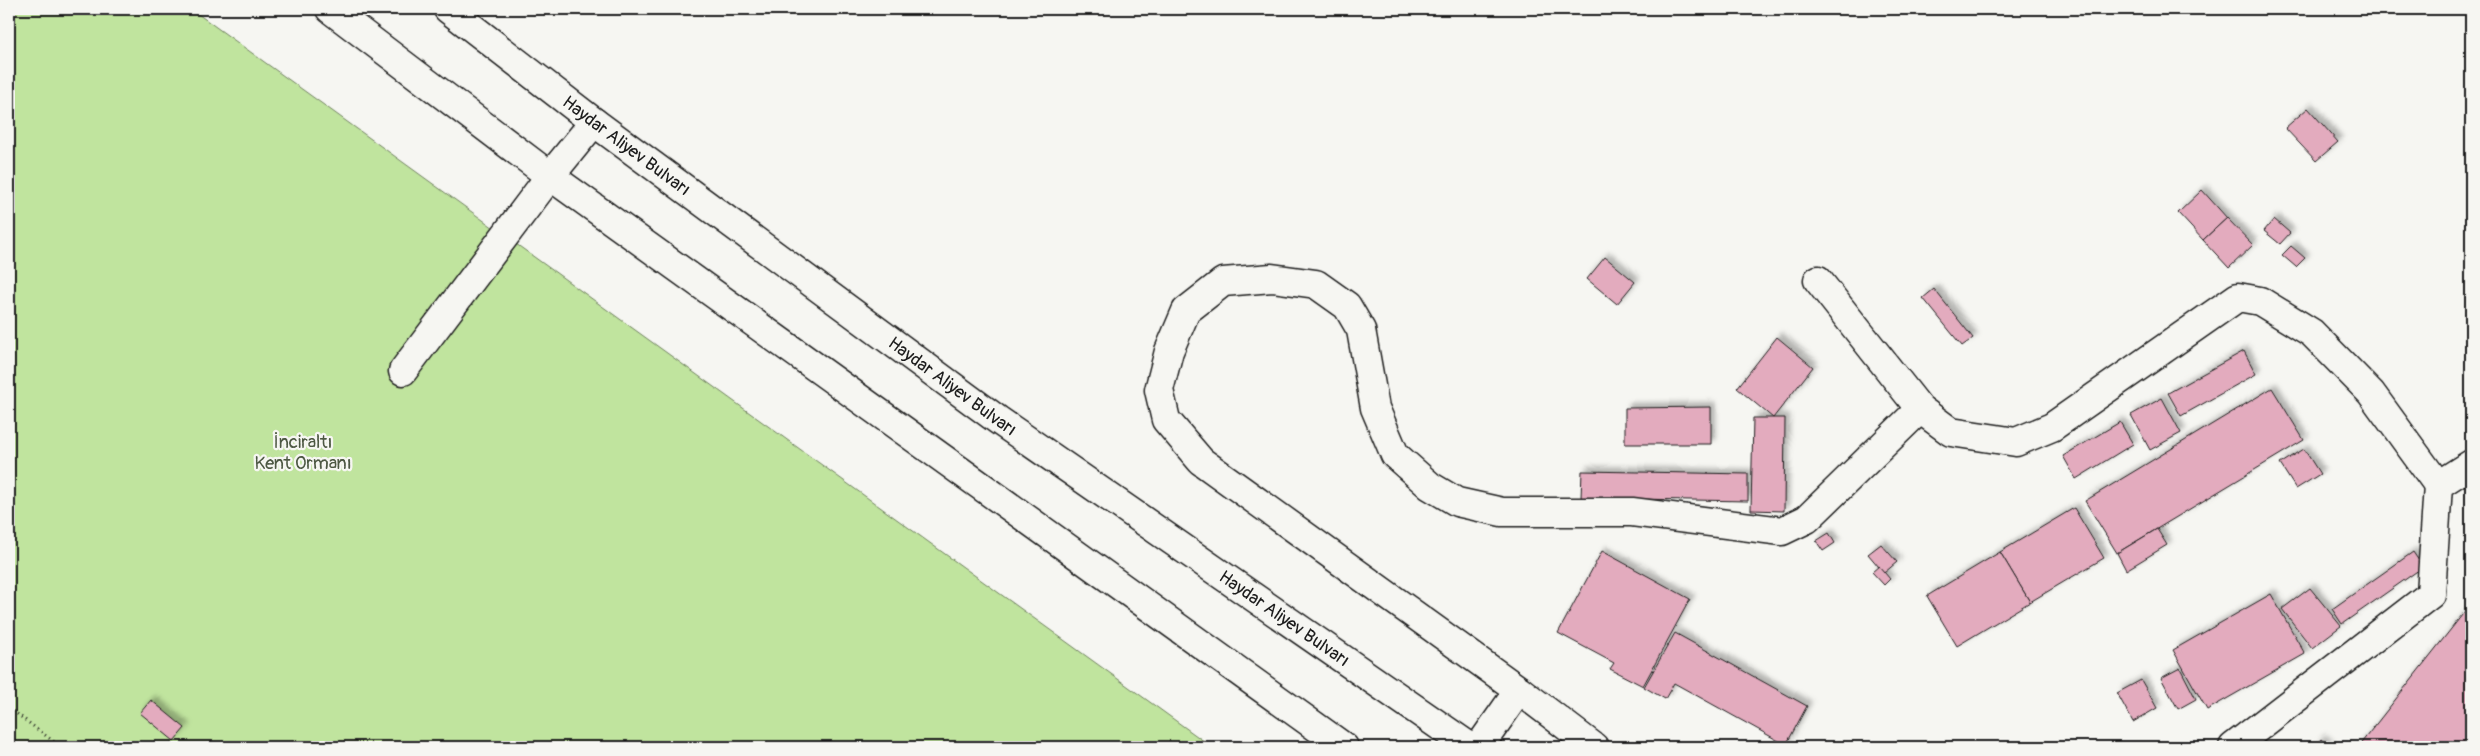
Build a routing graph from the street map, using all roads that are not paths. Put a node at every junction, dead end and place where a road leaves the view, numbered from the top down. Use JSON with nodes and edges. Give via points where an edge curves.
{"nodes":[{"id":1,"x":330,"y":9,"type":"edge"},
{"id":2,"x":448,"y":9,"type":"edge"},
{"id":3,"x":594,"y":122,"type":"junction"},
{"id":4,"x":550,"y":176,"type":"junction"},
{"id":5,"x":1818,"y":280,"type":"dead end"},
{"id":6,"x":403,"y":371,"type":"dead end"},
{"id":7,"x":1920,"y":409,"type":"junction"},
{"id":8,"x":2471,"y":464,"type":"edge"},
{"id":9,"x":2438,"y":485,"type":"junction"},
{"id":10,"x":1519,"y":690,"type":"junction"},
{"id":11,"x":1344,"y":747,"type":"edge"},
{"id":12,"x":1470,"y":747,"type":"edge"},
{"id":13,"x":1479,"y":747,"type":"edge"},
{"id":14,"x":1594,"y":747,"type":"edge"},
{"id":15,"x":2233,"y":747,"type":"edge"}],
"edges":[{"from":1,"to":4,"type":"main road"},
{"from":2,"to":3,"type":"main road","name":"Haydar Aliyev Bulvarı"},
{"from":3,"to":4,"type":"main road"},
{"from":3,"to":12,"type":"main road","name":"Haydar Aliyev Bulvarı","via":[[998,420]]},
{"from":4,"to":6,"type":"main road"},
{"from":4,"to":11,"type":"main road"},
{"from":5,"to":7,"type":"main road"},
{"from":7,"to":9,"type":"main road","via":[[1951,432],[2016,442],[2052,427],[2238,297],[2260,301],[2312,333],[2371,393]]},
{"from":7,"to":10,"type":"main road","via":[[1807,519],[1782,531],[1632,512],[1502,512],[1457,502],[1430,486],[1395,455],[1375,408],[1361,330],[1347,306],[1316,284],[1272,278],[1223,282],[1186,311],[1169,351],[1159,390],[1166,420],[1201,461]]},
{"from":8,"to":9,"type":"main road"},
{"from":9,"to":15,"type":"main road","via":[[2430,594]]},
{"from":10,"to":13,"type":"main road"},
{"from":10,"to":14,"type":"main road"}]}
